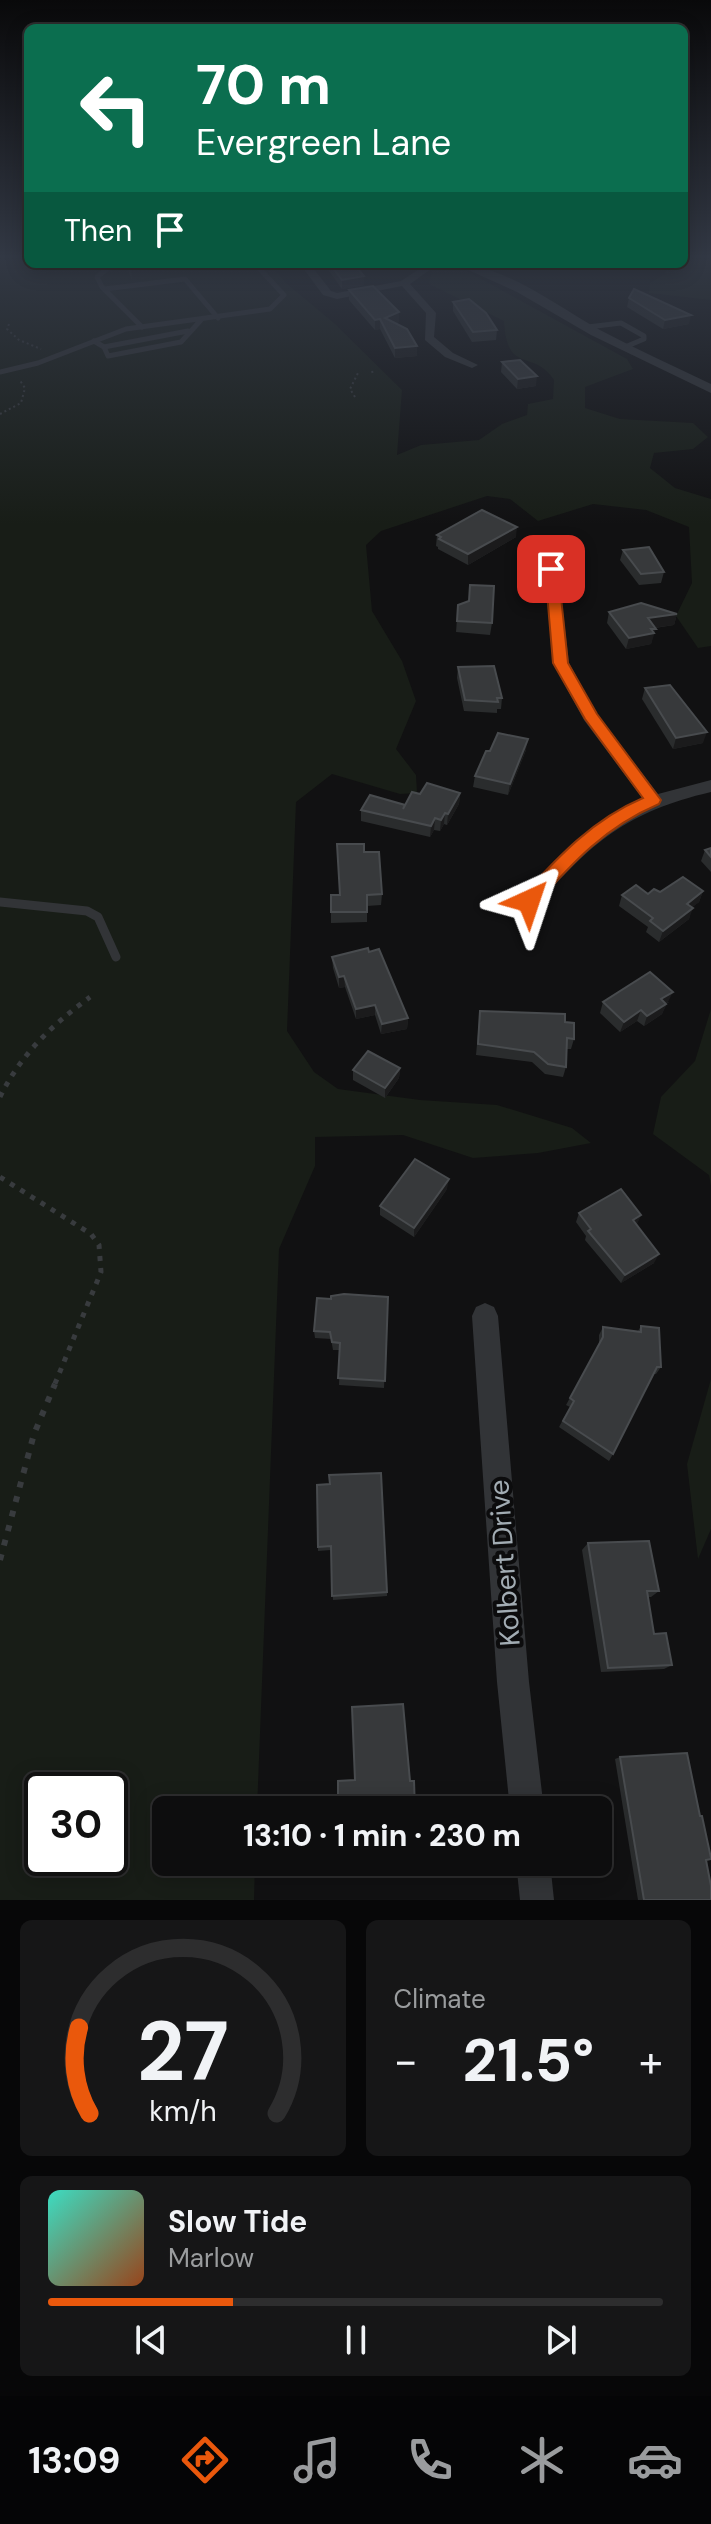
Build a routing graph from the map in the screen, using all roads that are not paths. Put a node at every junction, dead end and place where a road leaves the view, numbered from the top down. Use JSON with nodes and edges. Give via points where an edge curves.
{"nodes":[{"id":1,"x":80,"y":347,"type":"edge"},
{"id":2,"x":103,"y":347,"type":"edge"},
{"id":3,"x":157,"y":347,"type":"edge"},
{"id":4,"x":439,"y":347,"type":"edge"},
{"id":5,"x":625,"y":347,"type":"edge"},
{"id":6,"x":472,"y":365,"type":"dead end"},
{"id":7,"x":0,"y":372,"type":"edge"},
{"id":8,"x":711,"y":389,"type":"edge"},
{"id":9,"x":551,"y":569,"type":"dead end"},
{"id":10,"x":711,"y":786,"type":"edge"},
{"id":11,"x":653,"y":800,"type":"junction"},
{"id":12,"x":529,"y":901,"type":"dead end"},
{"id":13,"x":0,"y":902,"type":"edge"},
{"id":14,"x":116,"y":957,"type":"dead end"},
{"id":15,"x":485,"y":1316,"type":"dead end"},
{"id":16,"x":525,"y":1796,"type":"edge"},
{"id":17,"x":534,"y":1876,"type":"edge"},
{"id":18,"x":537,"y":1900,"type":"edge"}],
"edges":[{"from":1,"to":7,"type":"lane"},
{"from":2,"to":3,"type":"lane","via":[[108,356]]},
{"from":4,"to":6,"type":"street"},
{"from":5,"to":8,"type":"street"},
{"from":9,"to":11,"type":"street","via":[[561,663],[590,716]]},
{"from":10,"to":11,"type":"street"},
{"from":11,"to":12,"type":"street","via":[[621,814],[581,846]]},
{"from":13,"to":14,"type":"lane","via":[[87,911],[98,917]]},
{"from":15,"to":16,"type":"street","name":"Kolbert Drive"},
{"from":17,"to":18,"type":"street"}]}
